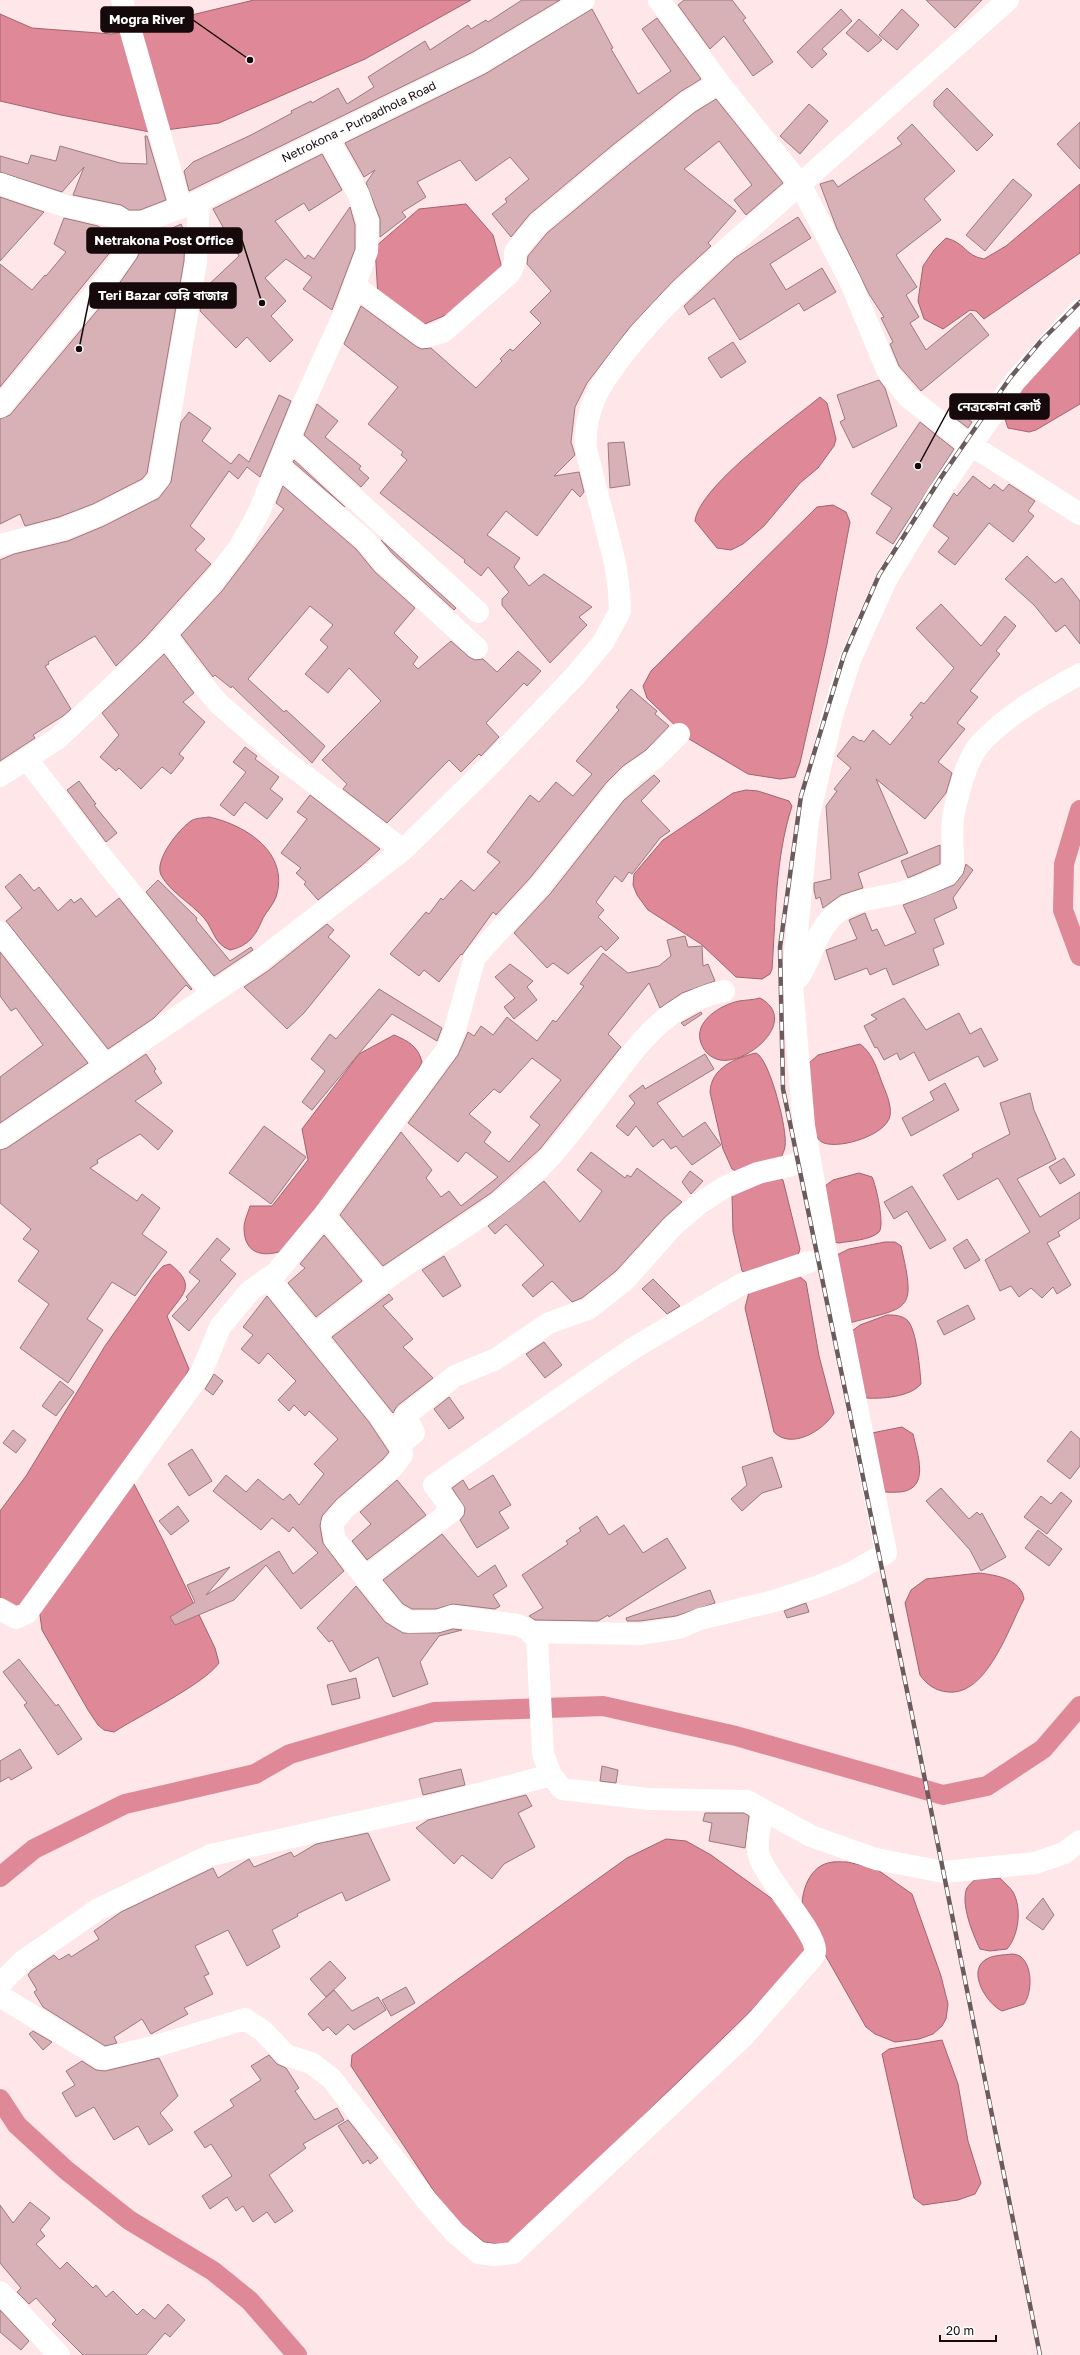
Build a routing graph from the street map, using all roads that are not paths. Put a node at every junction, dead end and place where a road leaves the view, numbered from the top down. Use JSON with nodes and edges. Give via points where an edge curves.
{"nodes":[{"id":1,"x":584,"y":0,"type":"edge"},
{"id":2,"x":659,"y":0,"type":"edge"},
{"id":3,"x":1008,"y":0,"type":"edge"},
{"id":4,"x":122,"y":1,"type":"edge"},
{"id":5,"x":719,"y":84,"type":"junction"},
{"id":6,"x":327,"y":137,"type":"junction"},
{"id":7,"x":0,"y":184,"type":"edge"},
{"id":8,"x":800,"y":184,"type":"junction"},
{"id":9,"x":190,"y":204,"type":"junction"},
{"id":10,"x":125,"y":222,"type":"junction"},
{"id":11,"x":355,"y":286,"type":"junction"},
{"id":12,"x":1080,"y":310,"type":"edge"},
{"id":13,"x":0,"y":407,"type":"edge"},
{"id":14,"x":289,"y":438,"type":"junction"},
{"id":15,"x":971,"y":445,"type":"junction"},
{"id":16,"x":278,"y":466,"type":"junction"},
{"id":17,"x":1080,"y":514,"type":"edge"},
{"id":18,"x":0,"y":545,"type":"edge"},
{"id":19,"x":478,"y":612,"type":"dead end"},
{"id":20,"x":166,"y":635,"type":"junction"},
{"id":21,"x":477,"y":648,"type":"dead end"},
{"id":22,"x":1080,"y":674,"type":"edge"},
{"id":23,"x":679,"y":734,"type":"dead end"},
{"id":24,"x":27,"y":759,"type":"junction"},
{"id":25,"x":0,"y":776,"type":"edge"},
{"id":26,"x":402,"y":850,"type":"junction"},
{"id":27,"x":0,"y":932,"type":"edge"},
{"id":28,"x":792,"y":984,"type":"junction"},
{"id":29,"x":724,"y":992,"type":"dead end"},
{"id":30,"x":212,"y":993,"type":"junction"},
{"id":31,"x":105,"y":1065,"type":"junction"},
{"id":32,"x":0,"y":1138,"type":"edge"},
{"id":33,"x":810,"y":1161,"type":"junction"},
{"id":34,"x":324,"y":1215,"type":"junction"},
{"id":35,"x":809,"y":1262,"type":"dead end"},
{"id":36,"x":268,"y":1278,"type":"junction"},
{"id":37,"x":381,"y":1284,"type":"junction"},
{"id":38,"x":315,"y":1334,"type":"junction"},
{"id":39,"x":399,"y":1445,"type":"junction"},
{"id":40,"x":366,"y":1577,"type":"junction"},
{"id":41,"x":0,"y":1609,"type":"edge"},
{"id":42,"x":534,"y":1636,"type":"junction"},
{"id":43,"x":551,"y":1774,"type":"junction"},
{"id":44,"x":763,"y":1810,"type":"junction"},
{"id":45,"x":1080,"y":1841,"type":"edge"},
{"id":46,"x":0,"y":1984,"type":"edge"},
{"id":47,"x":0,"y":1996,"type":"edge"},
{"id":48,"x":0,"y":2292,"type":"edge"},
{"id":49,"x":59,"y":2355,"type":"edge"}],
"edges":[{"from":1,"to":6,"type":"street","name":"Netrokona - Purbadhola Road","via":[[479,63]]},
{"from":2,"to":5,"type":"street"},
{"from":3,"to":8,"type":"street"},
{"from":4,"to":9,"type":"street","via":[[160,138]]},
{"from":5,"to":8,"type":"street"},
{"from":5,"to":11,"type":"street","via":[[669,117],[538,224],[515,252],[516,262],[510,273],[443,332],[424,337]]},
{"from":6,"to":9,"type":"street","name":"Netrokona - Purbadhola Road"},
{"from":6,"to":11,"type":"street","via":[[359,195],[368,223],[367,251]]},
{"from":7,"to":10,"type":"street","via":[[65,206],[118,217]]},
{"from":8,"to":15,"type":"street","via":[[850,281],[888,372],[908,397]]},
{"from":8,"to":26,"type":"street","via":[[682,290],[632,344],[602,384],[587,421],[585,435],[615,563],[620,611],[614,626],[575,676],[487,768]]},
{"from":9,"to":10,"type":"street","name":"Netrokona - Purbadhola Road","via":[[142,222]]},
{"from":9,"to":18,"type":"street","via":[[196,262],[158,479],[150,489],[98,515],[63,529]]},
{"from":10,"to":13,"type":"street","via":[[131,242],[128,251]]},
{"from":11,"to":14,"type":"street"},
{"from":12,"to":15,"type":"street","via":[[1015,381]]},
{"from":14,"to":16,"type":"street"},
{"from":14,"to":19,"type":"street"},
{"from":15,"to":17,"type":"street"},
{"from":15,"to":28,"type":"street","via":[[886,580],[850,660],[832,716],[808,820]]},
{"from":16,"to":20,"type":"street","via":[[258,514],[240,548]]},
{"from":16,"to":21,"type":"street","via":[[365,540],[384,563]]},
{"from":20,"to":24,"type":"street","via":[[57,738]]},
{"from":20,"to":26,"type":"street","via":[[218,703],[281,758]]},
{"from":22,"to":28,"type":"street","via":[[1025,708],[980,745],[970,762],[954,813],[952,867],[948,874],[902,892],[854,902],[844,908],[832,917],[817,937],[801,974]]},
{"from":23,"to":34,"type":"street","via":[[615,792],[540,886],[475,957],[448,1048]]},
{"from":24,"to":25,"type":"street"},
{"from":24,"to":30,"type":"street"},
{"from":26,"to":30,"type":"street","via":[[255,964]]},
{"from":27,"to":31,"type":"street"},
{"from":28,"to":33,"type":"street","via":[[804,1126]]},
{"from":29,"to":37,"type":"street","via":[[694,1000],[663,1019],[640,1042],[548,1158],[516,1190]]},
{"from":30,"to":31,"type":"street"},
{"from":31,"to":32,"type":"street"},
{"from":33,"to":39,"type":"street","via":[[758,1173],[725,1187],[700,1203],[673,1226],[625,1280],[588,1309],[549,1324],[496,1359],[455,1376],[405,1416],[414,1433]]},
{"from":33,"to":42,"type":"street","via":[[886,1553],[851,1573],[819,1586],[774,1601],[700,1619],[679,1628],[641,1634]]},
{"from":34,"to":36,"type":"street","via":[[276,1273]]},
{"from":34,"to":37,"type":"street"},
{"from":35,"to":40,"type":"street","via":[[740,1285],[632,1349],[434,1485],[453,1510]]},
{"from":36,"to":38,"type":"street"},
{"from":36,"to":41,"type":"street","via":[[250,1291],[220,1327],[200,1373],[27,1613],[16,1618]]},
{"from":37,"to":38,"type":"street"},
{"from":38,"to":39,"type":"street","via":[[379,1415]]},
{"from":39,"to":40,"type":"street","via":[[402,1455],[398,1461],[344,1509],[332,1524],[334,1540]]},
{"from":40,"to":42,"type":"street","via":[[395,1614],[409,1622],[438,1621],[452,1616],[518,1625]]},
{"from":42,"to":43,"type":"street","via":[[543,1754]]},
{"from":43,"to":44,"type":"street","via":[[562,1789],[648,1799],[739,1801]]},
{"from":43,"to":46,"type":"street","via":[[437,1805],[211,1855],[97,1910],[23,1961]]},
{"from":44,"to":45,"type":"street","via":[[811,1836],[876,1859],[943,1872],[1035,1863],[1064,1853]]},
{"from":44,"to":47,"type":"street","via":[[759,1855],[774,1884],[814,1944],[815,1950],[811,1959],[744,2036],[513,2253],[480,2253],[455,2233],[331,2078],[311,2063],[286,2055],[263,2031],[245,2019],[153,2047],[103,2059]]},
{"from":48,"to":49,"type":"street"}]}
